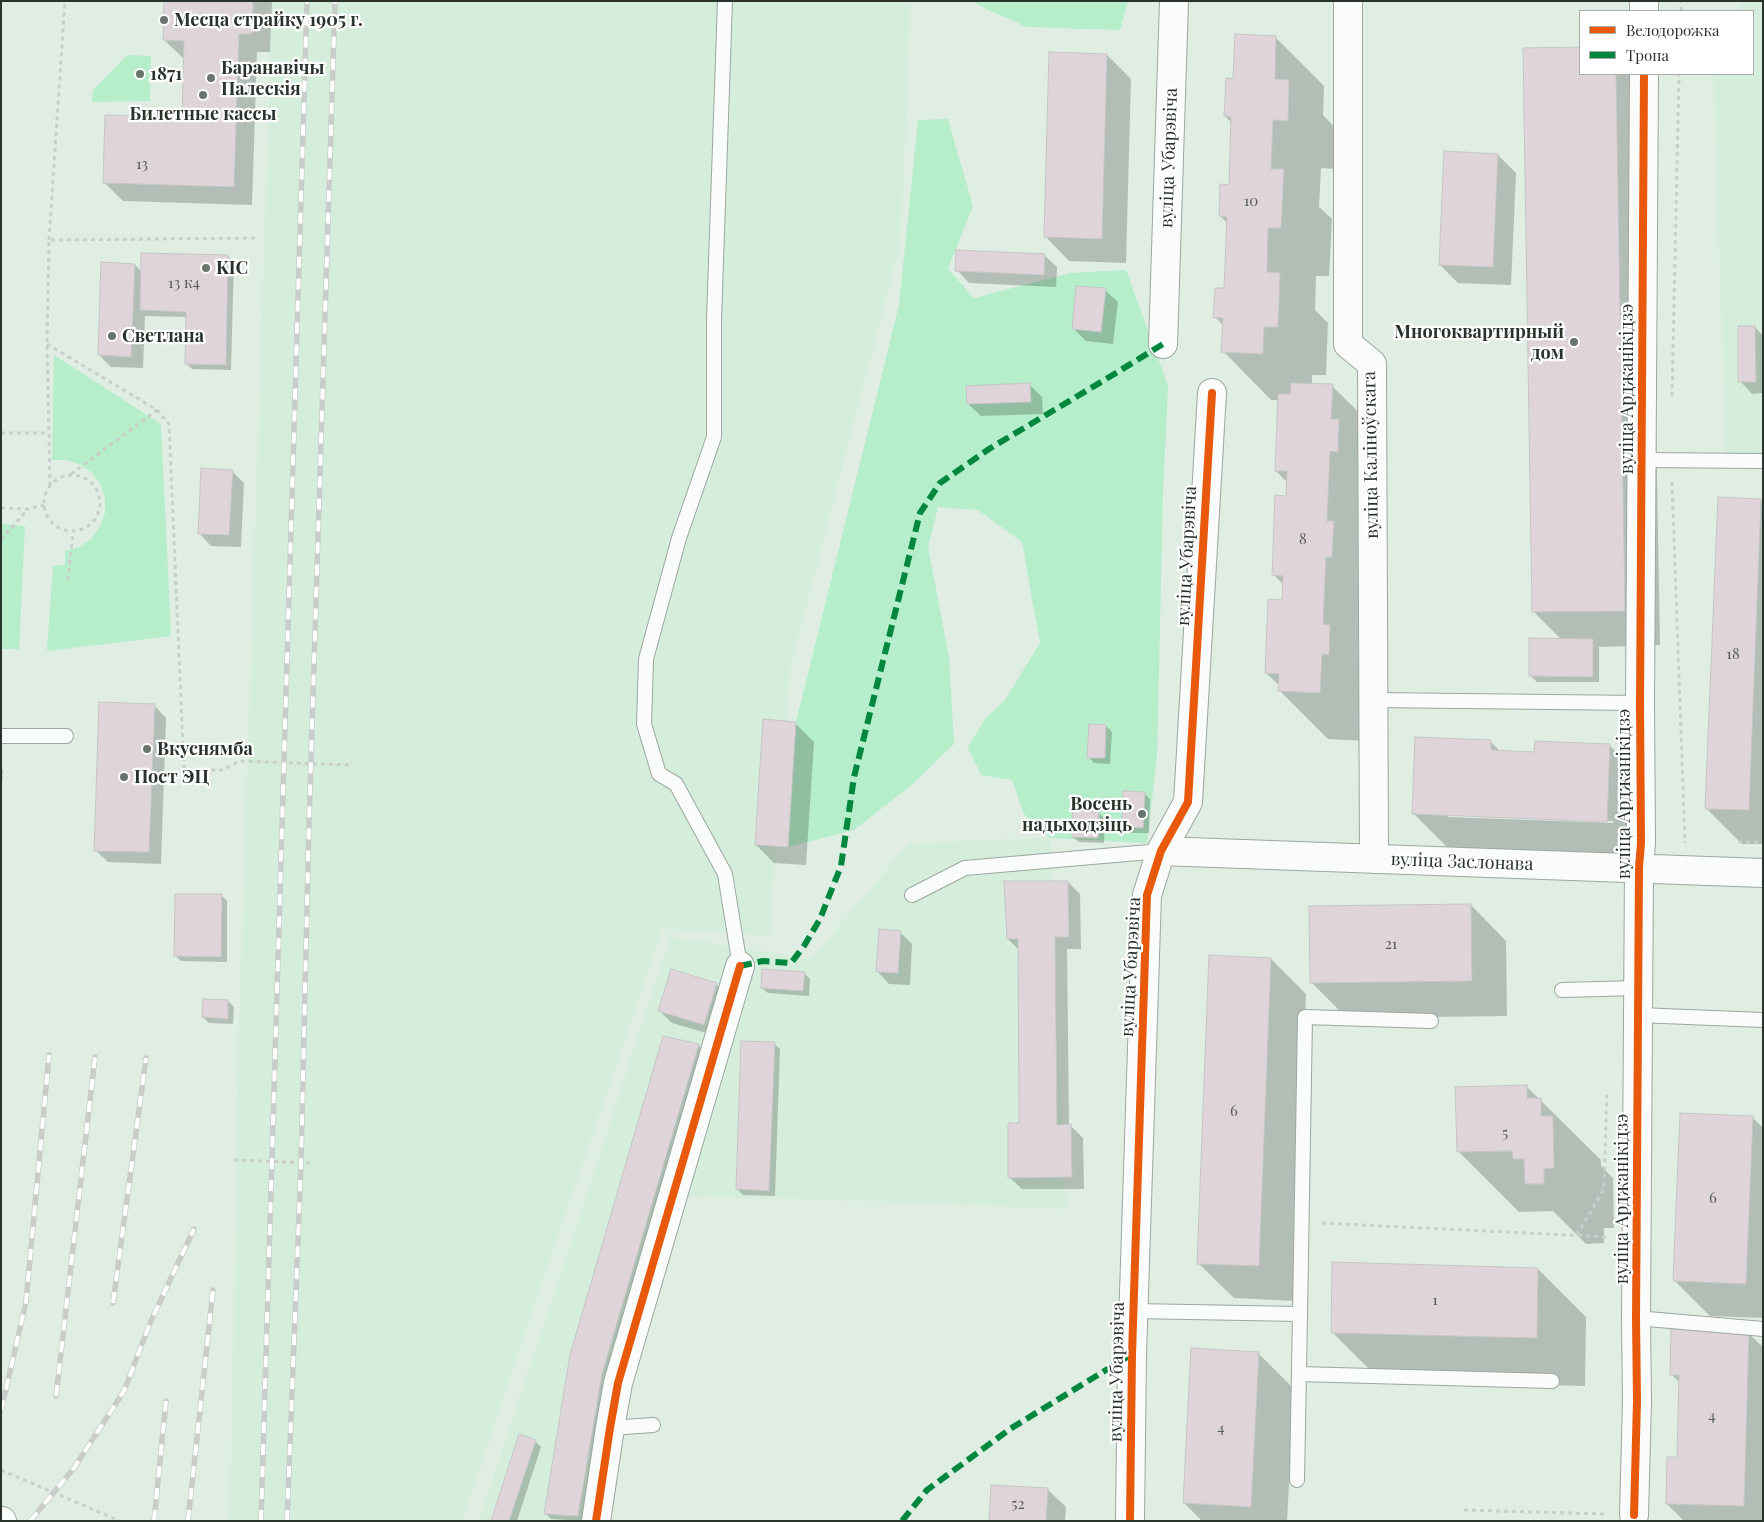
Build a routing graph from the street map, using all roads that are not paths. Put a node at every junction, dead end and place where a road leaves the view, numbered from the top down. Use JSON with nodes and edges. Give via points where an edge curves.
{"nodes":[{"id":1,"x":725,"y":1,"type":"edge"},
{"id":2,"x":1174,"y":1,"type":"edge"},
{"id":3,"x":1348,"y":1,"type":"edge"},
{"id":4,"x":1644,"y":75,"type":"edge"},
{"id":5,"x":1163,"y":344,"type":"dead end"},
{"id":6,"x":1212,"y":393,"type":"dead end"},
{"id":7,"x":1641,"y":460,"type":"junction"},
{"id":8,"x":1763,"y":462,"type":"edge"},
{"id":9,"x":1373,"y":700,"type":"junction"},
{"id":10,"x":1640,"y":703,"type":"junction"},
{"id":11,"x":1,"y":736,"type":"edge"},
{"id":12,"x":66,"y":736,"type":"dead end"},
{"id":13,"x":1161,"y":851,"type":"junction"},
{"id":14,"x":1374,"y":859,"type":"junction"},
{"id":15,"x":1639,"y":868,"type":"junction"},
{"id":16,"x":1763,"y":874,"type":"edge"},
{"id":17,"x":912,"y":895,"type":"dead end"},
{"id":18,"x":740,"y":966,"type":"joint"},
{"id":19,"x":1562,"y":990,"type":"dead end"},
{"id":20,"x":1638,"y":1001,"type":"junction"},
{"id":21,"x":1763,"y":1020,"type":"edge"},
{"id":22,"x":1431,"y":1021,"type":"dead end"},
{"id":23,"x":1134,"y":1311,"type":"junction"},
{"id":24,"x":1300,"y":1314,"type":"junction"},
{"id":25,"x":1636,"y":1318,"type":"junction"},
{"id":26,"x":1763,"y":1329,"type":"edge"},
{"id":27,"x":1299,"y":1374,"type":"junction"},
{"id":28,"x":1552,"y":1381,"type":"dead end"},
{"id":29,"x":653,"y":1425,"type":"dead end"},
{"id":30,"x":610,"y":1428,"type":"junction"},
{"id":31,"x":1297,"y":1480,"type":"dead end"},
{"id":32,"x":1634,"y":1515,"type":"road end"},
{"id":33,"x":596,"y":1521,"type":"edge"},
{"id":34,"x":1130,"y":1521,"type":"edge"}],
"edges":[{"from":1,"to":18,"type":"lane","via":[[714,319],[714,436],[679,538],[646,659],[644,724],[658,774],[676,784],[725,874]]},
{"from":2,"to":5,"type":"street","name":"вуліца Убарэвіча"},
{"from":3,"to":9,"type":"street","name":"вуліца Каліноўскага","via":[[1348,344],[1372,364]]},
{"from":4,"to":7,"type":"street","name":"вуліца Арджанікідзэ"},
{"from":6,"to":13,"type":"street","name":"вуліца Убарэвіча","via":[[1188,802]]},
{"from":7,"to":8,"type":"lane"},
{"from":7,"to":10,"type":"street","name":"вуліца Арджанікідзэ"},
{"from":9,"to":10,"type":"lane"},
{"from":9,"to":14,"type":"street","name":"вуліца Каліноўскага"},
{"from":10,"to":15,"type":"street","name":"вуліца Арджанікідзэ"},
{"from":11,"to":12,"type":"lane"},
{"from":13,"to":14,"type":"street","name":"вуліца Заслонава"},
{"from":13,"to":17,"type":"lane","via":[[965,868]]},
{"from":13,"to":23,"type":"street","name":"вуліца Убарэвіча","via":[[1147,895]]},
{"from":14,"to":15,"type":"street","name":"вуліца Заслонава"},
{"from":15,"to":16,"type":"street","name":"вуліца Заслонава"},
{"from":15,"to":20,"type":"street","name":"вуліца Арджанікідзэ"},
{"from":18,"to":30,"type":"street","via":[[618,1383]]},
{"from":19,"to":20,"type":"lane"},
{"from":20,"to":21,"type":"lane"},
{"from":20,"to":25,"type":"street","name":"вуліца Арджанікідзэ"},
{"from":22,"to":24,"type":"lane","via":[[1306,1017]]},
{"from":23,"to":24,"type":"lane"},
{"from":23,"to":34,"type":"street","name":"вуліца Убарэвіча"},
{"from":24,"to":27,"type":"lane"},
{"from":25,"to":26,"type":"lane"},
{"from":25,"to":32,"type":"street","name":"вуліца Арджанікідзэ"},
{"from":27,"to":28,"type":"lane"},
{"from":27,"to":31,"type":"lane"},
{"from":29,"to":30,"type":"lane"},
{"from":30,"to":33,"type":"street"}]}
